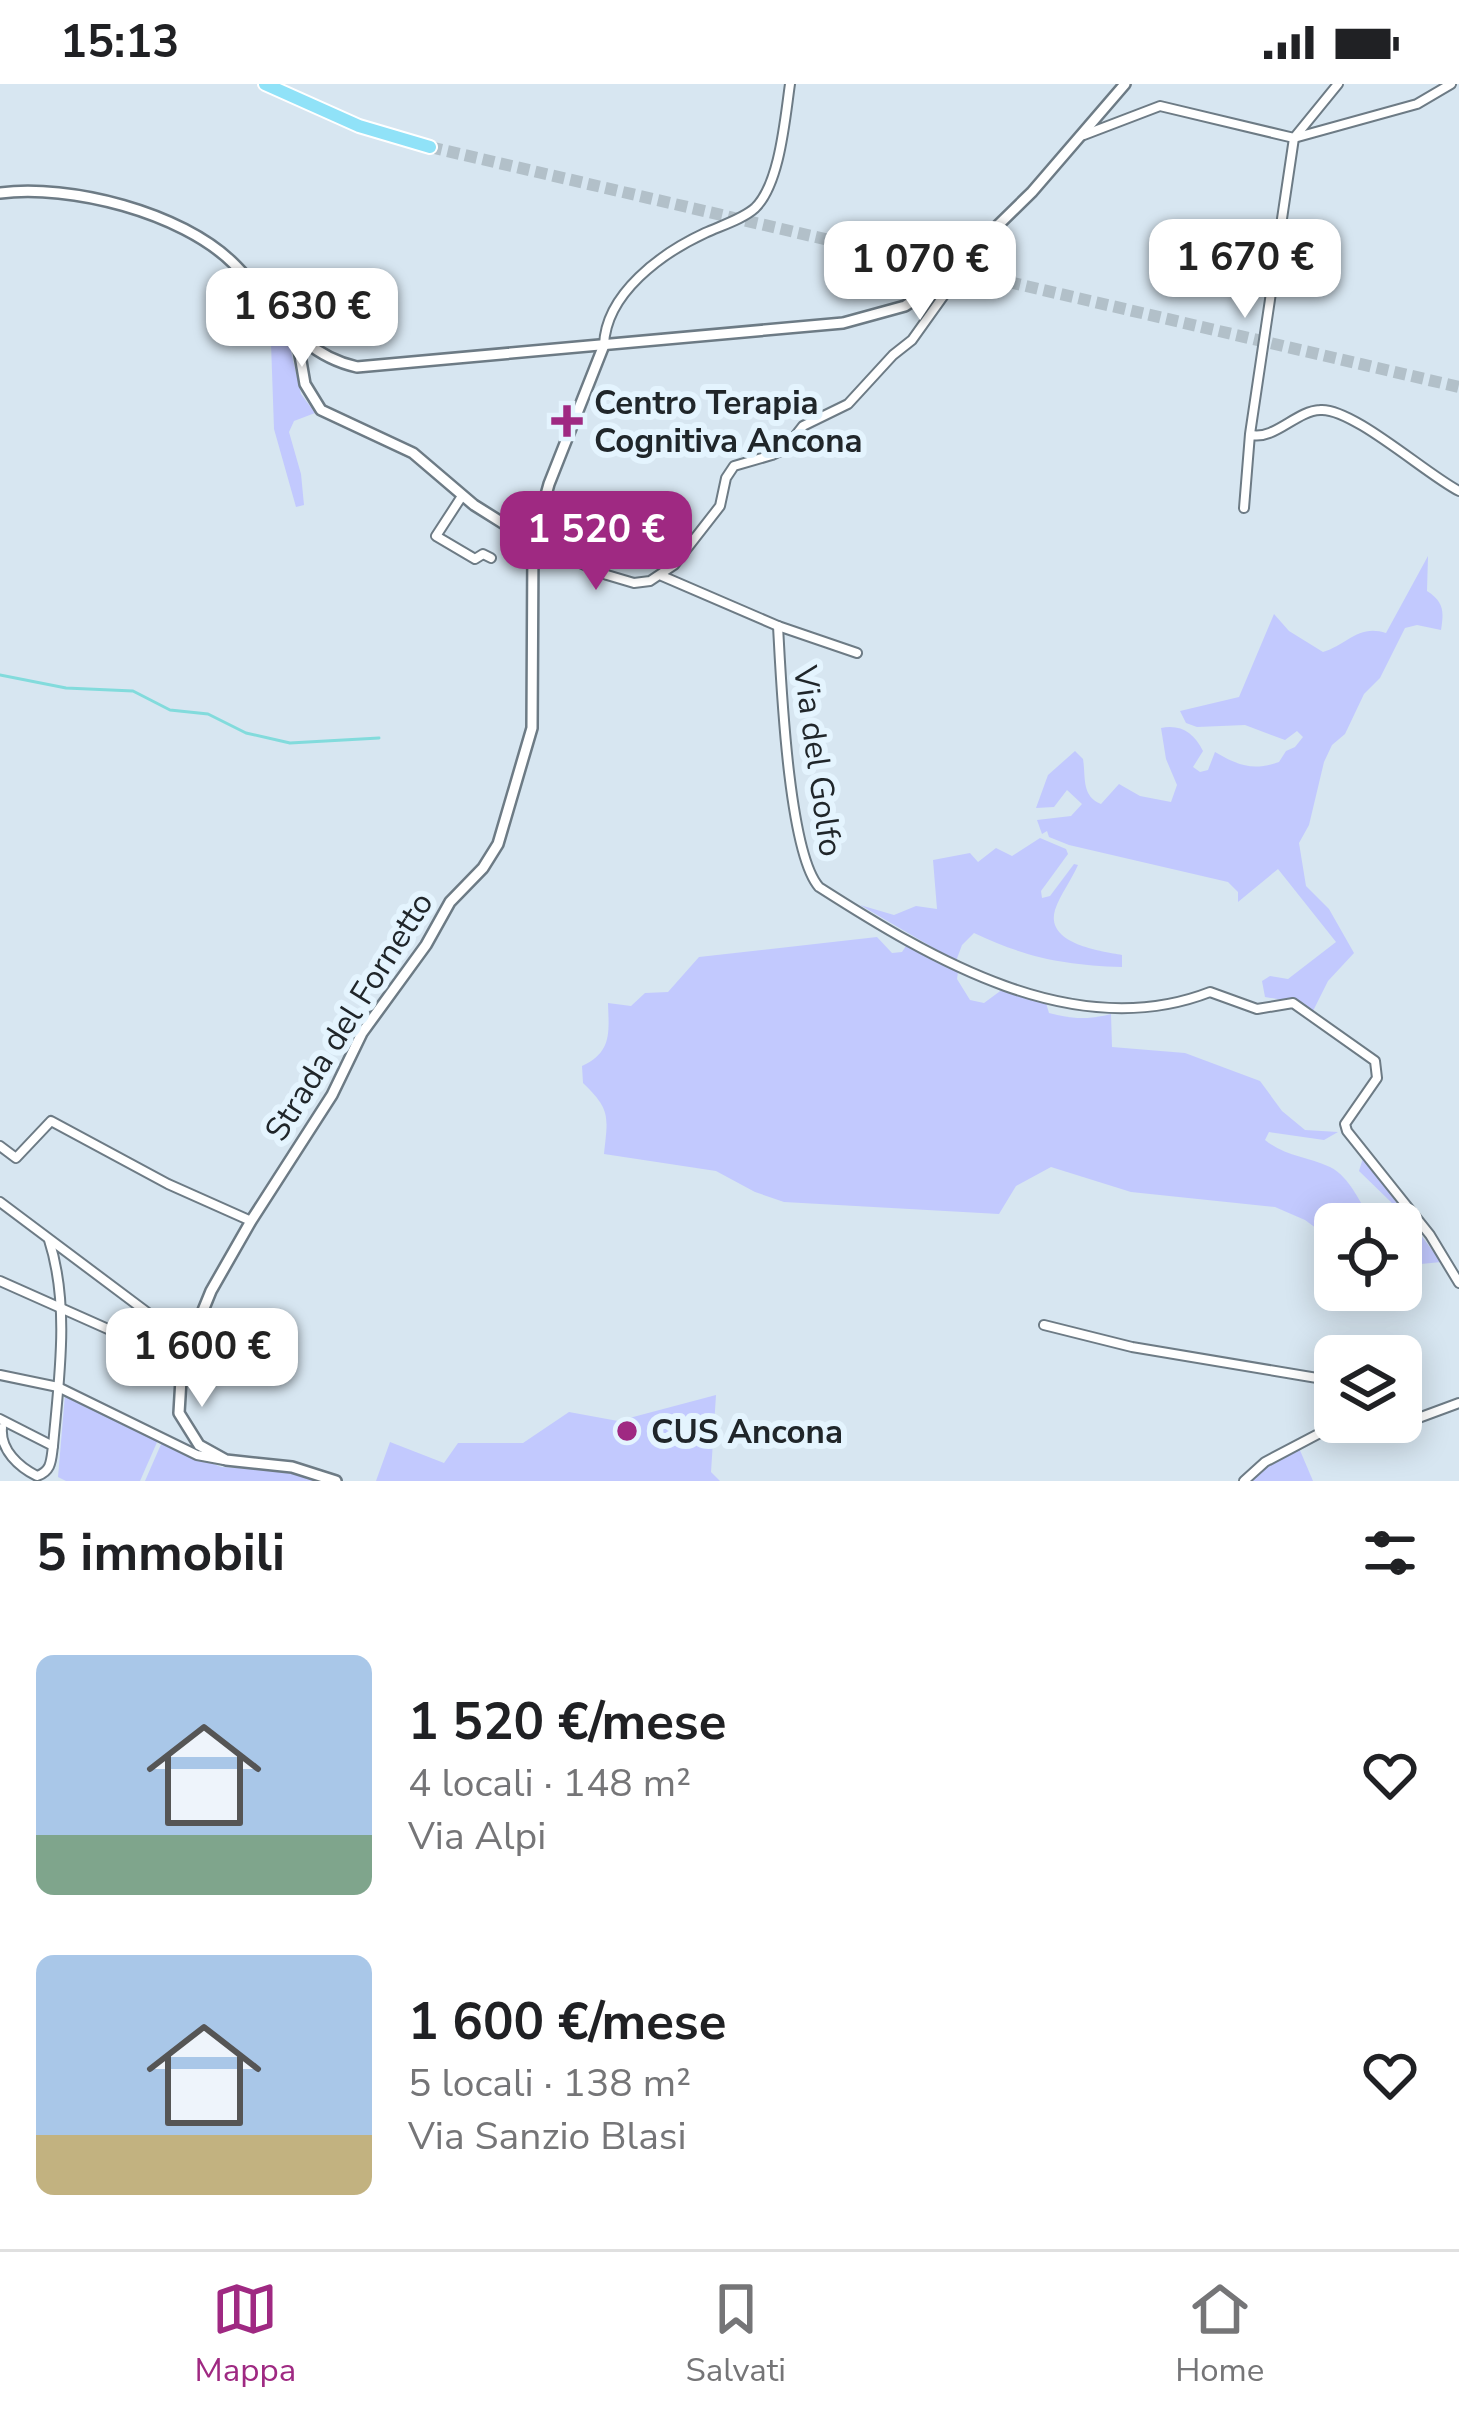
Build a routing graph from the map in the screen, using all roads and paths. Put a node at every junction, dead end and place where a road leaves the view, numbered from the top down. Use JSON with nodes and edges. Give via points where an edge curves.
{"nodes":[{"id":1,"x":265,"y":84,"type":"edge"},
{"id":2,"x":790,"y":84,"type":"edge"},
{"id":3,"x":1125,"y":84,"type":"edge"},
{"id":4,"x":1338,"y":84,"type":"edge"},
{"id":5,"x":1450,"y":84,"type":"edge"},
{"id":6,"x":1084,"y":134,"type":"junction"},
{"id":7,"x":1294,"y":139,"type":"junction"},
{"id":8,"x":430,"y":147,"type":"tunnel mouth"},
{"id":9,"x":0,"y":194,"type":"edge"},
{"id":10,"x":979,"y":246,"type":"junction"},
{"id":11,"x":297,"y":338,"type":"junction"},
{"id":12,"x":604,"y":345,"type":"junction"},
{"id":13,"x":1250,"y":434,"type":"junction"},
{"id":14,"x":1459,"y":491,"type":"edge"},
{"id":15,"x":462,"y":496,"type":"junction"},
{"id":16,"x":1244,"y":508,"type":"dead end"},
{"id":17,"x":533,"y":542,"type":"junction"},
{"id":18,"x":491,"y":558,"type":"dead end"},
{"id":19,"x":662,"y":576,"type":"junction"},
{"id":20,"x":778,"y":626,"type":"junction"},
{"id":21,"x":857,"y":653,"type":"dead end"},
{"id":22,"x":0,"y":1146,"type":"edge"},
{"id":23,"x":0,"y":1202,"type":"edge"},
{"id":24,"x":251,"y":1221,"type":"junction"},
{"id":25,"x":48,"y":1238,"type":"junction"},
{"id":26,"x":0,"y":1281,"type":"edge"},
{"id":27,"x":1459,"y":1282,"type":"edge"},
{"id":28,"x":59,"y":1308,"type":"junction"},
{"id":29,"x":1044,"y":1325,"type":"dead end"},
{"id":30,"x":140,"y":1344,"type":"junction"},
{"id":31,"x":182,"y":1362,"type":"junction"},
{"id":32,"x":0,"y":1375,"type":"edge"},
{"id":33,"x":1314,"y":1377,"type":"edge"},
{"id":34,"x":58,"y":1387,"type":"junction"},
{"id":35,"x":1459,"y":1403,"type":"edge"},
{"id":36,"x":1422,"y":1415,"type":"edge"},
{"id":37,"x":1,"y":1424,"type":"edge"},
{"id":38,"x":1314,"y":1436,"type":"edge"},
{"id":39,"x":53,"y":1447,"type":"junction"},
{"id":40,"x":226,"y":1460,"type":"junction"},
{"id":41,"x":336,"y":1481,"type":"edge"},
{"id":42,"x":1244,"y":1481,"type":"edge"}],
"edges":[{"from":1,"to":8,"type":"highway"},
{"from":2,"to":12,"type":"street","via":[[779,154],[754,209],[675,247],[633,284],[609,319]]},
{"from":3,"to":6,"type":"street"},
{"from":4,"to":7,"type":"street"},
{"from":5,"to":7,"type":"street","via":[[1417,104]]},
{"from":6,"to":7,"type":"street","via":[[1160,106]]},
{"from":6,"to":10,"type":"street"},
{"from":7,"to":13,"type":"street"},
{"from":9,"to":11,"type":"street","via":[[70,193],[198,237],[230,259]]},
{"from":10,"to":12,"type":"street","via":[[922,296],[867,319]]},
{"from":10,"to":19,"type":"street","via":[[912,340],[848,404],[802,426],[772,455],[734,466],[720,506]]},
{"from":11,"to":12,"type":"street","via":[[357,367]]},
{"from":11,"to":15,"type":"street","via":[[314,404],[404,447]]},
{"from":12,"to":17,"type":"street","name":"Strada del Fornetto"},
{"from":13,"to":14,"type":"street","via":[[1334,411]]},
{"from":13,"to":16,"type":"street"},
{"from":15,"to":17,"type":"street"},
{"from":15,"to":18,"type":"street","via":[[436,536],[475,559]]},
{"from":17,"to":19,"type":"street","name":"Via del Golfo","via":[[634,583]]},
{"from":17,"to":24,"type":"street","name":"Strada del Fornetto","via":[[532,728],[498,844],[362,1033]]},
{"from":19,"to":20,"type":"street","name":"Via del Golfo"},
{"from":20,"to":21,"type":"street","name":"Via del Golfo"},
{"from":20,"to":27,"type":"street","name":"Via del Golfo","via":[[796,811],[806,867],[819,887],[964,970],[1064,1003],[1182,1003],[1210,992],[1257,1009],[1293,1003],[1375,1061],[1377,1078],[1347,1132]]},
{"from":22,"to":24,"type":"street","via":[[16,1158],[51,1121]]},
{"from":23,"to":25,"type":"street"},
{"from":24,"to":31,"type":"street","name":"Strada del Fornetto"},
{"from":25,"to":28,"type":"street"},
{"from":25,"to":30,"type":"street","via":[[148,1313]]},
{"from":26,"to":28,"type":"street"},
{"from":28,"to":30,"type":"street"},
{"from":28,"to":34,"type":"street"},
{"from":29,"to":33,"type":"street"},
{"from":30,"to":31,"type":"street"},
{"from":31,"to":40,"type":"street","via":[[184,1426]]},
{"from":32,"to":34,"type":"street"},
{"from":34,"to":39,"type":"street"},
{"from":34,"to":40,"type":"street","via":[[197,1455]]},
{"from":35,"to":36,"type":"street"},
{"from":37,"to":39,"type":"street"},
{"from":37,"to":39,"type":"street","via":[[5,1449],[23,1470],[37,1476],[50,1467]]},
{"from":38,"to":42,"type":"street"},
{"from":40,"to":41,"type":"street","via":[[292,1466]]}]}
